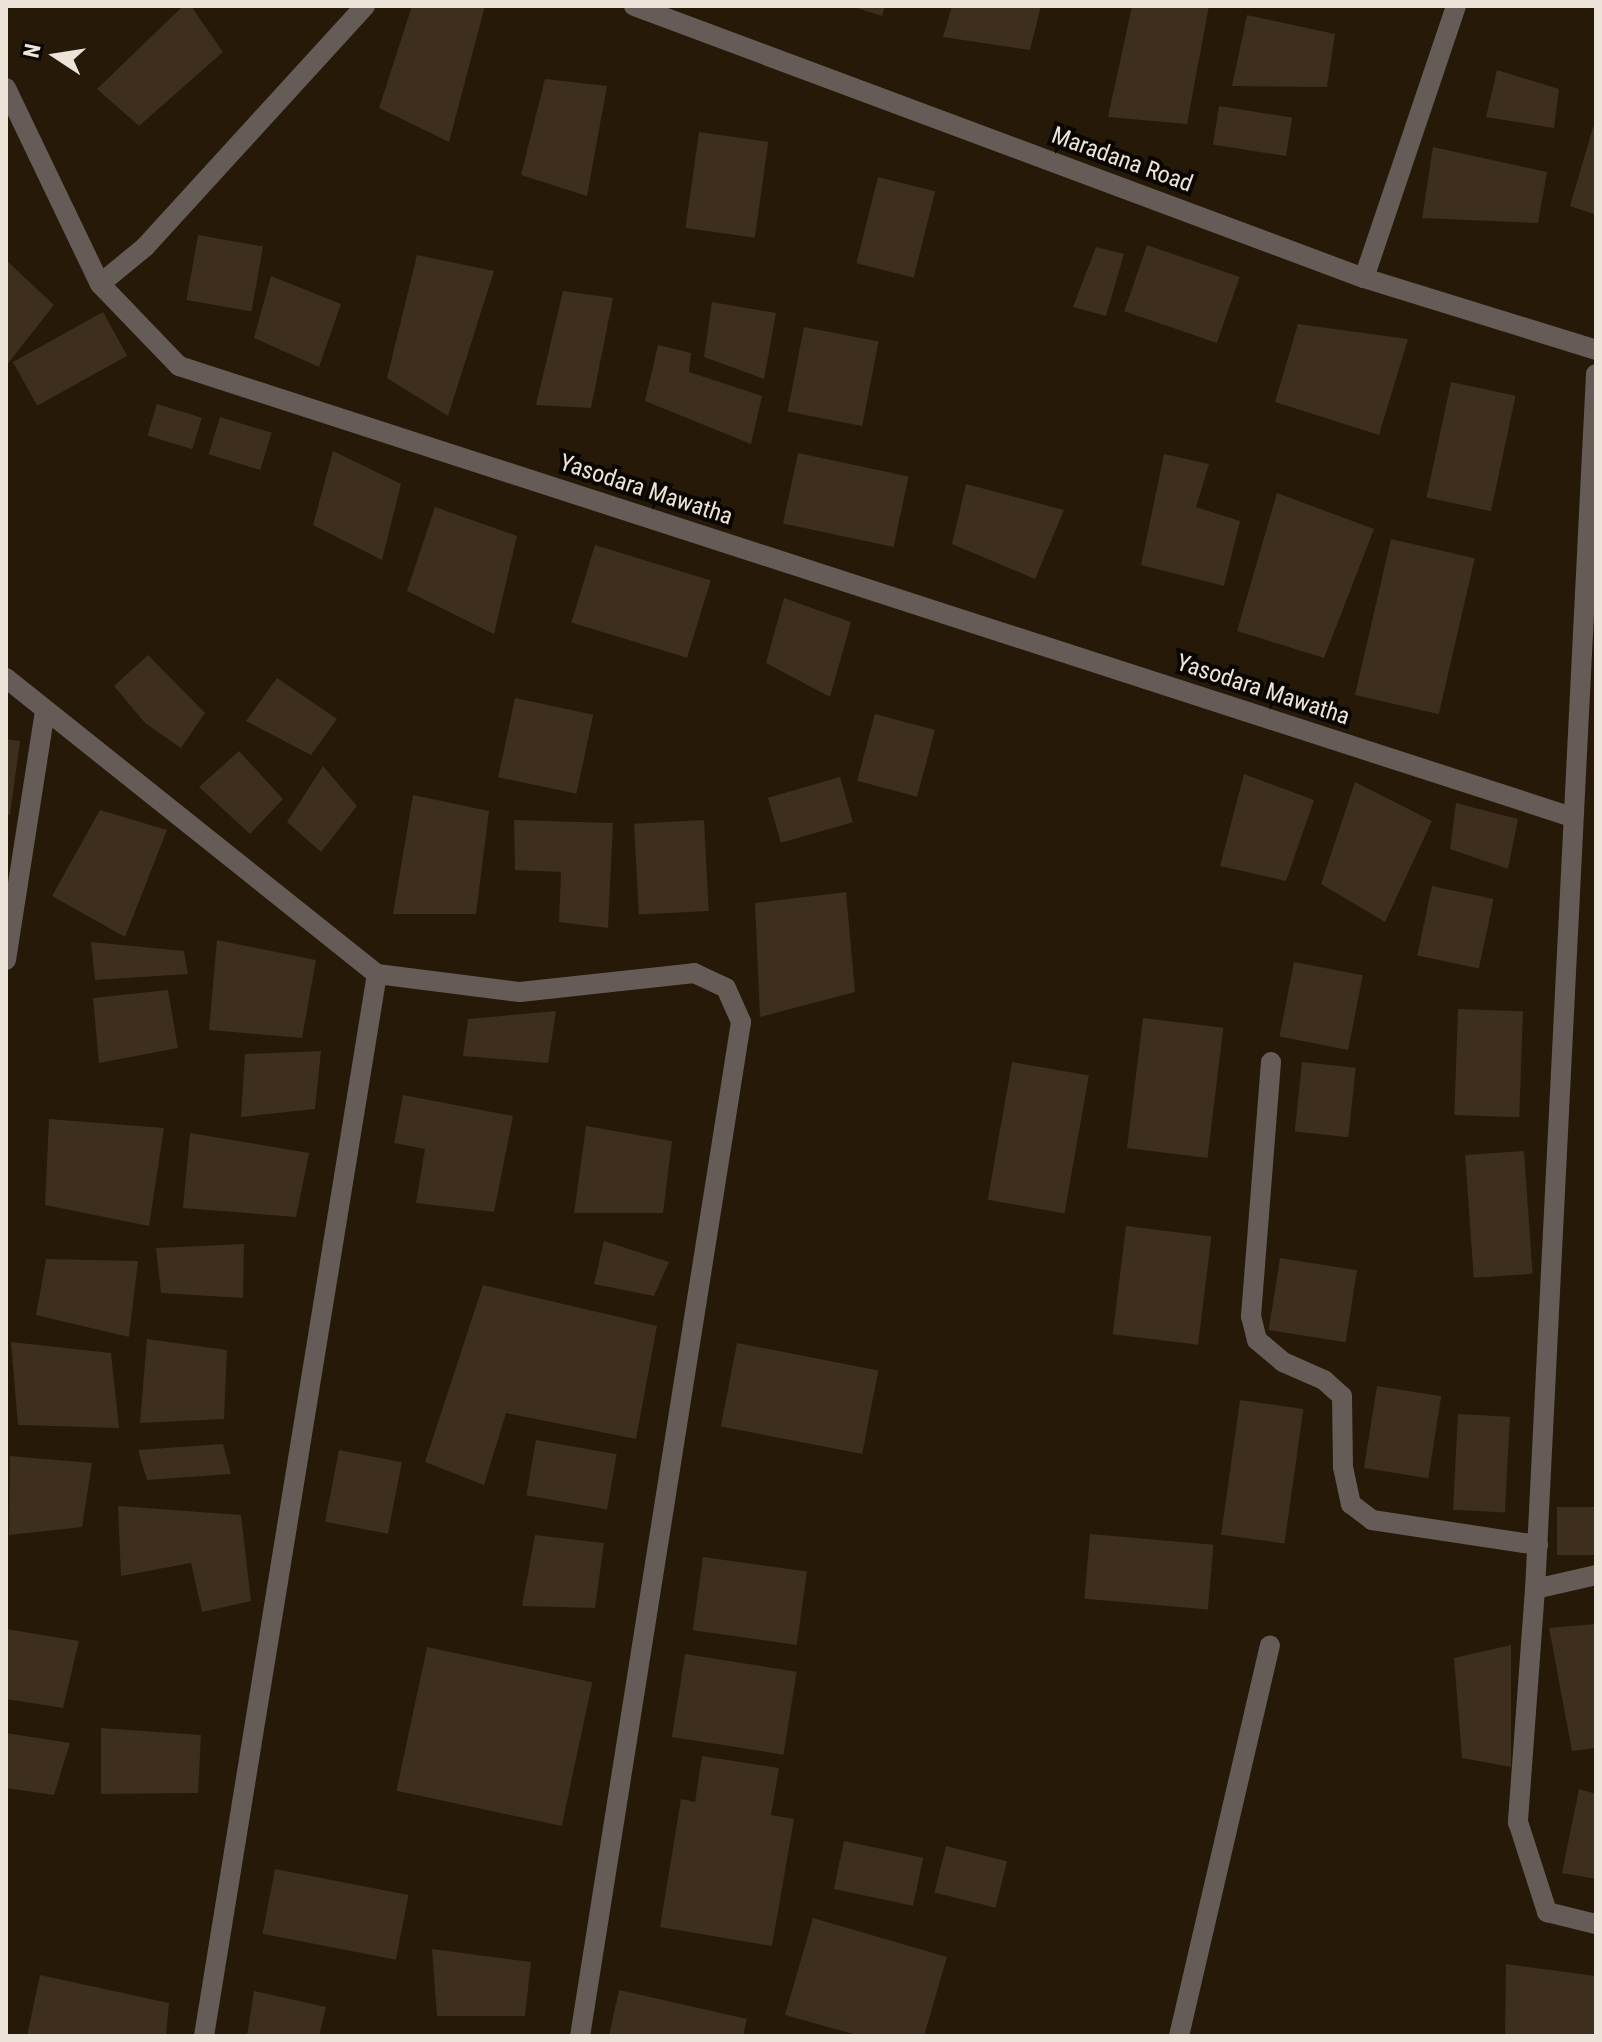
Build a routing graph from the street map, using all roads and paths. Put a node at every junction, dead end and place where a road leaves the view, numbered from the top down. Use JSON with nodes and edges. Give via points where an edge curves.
{"nodes":[{"id":1,"x":365,"y":6,"type":"edge"},
{"id":2,"x":634,"y":6,"type":"edge"},
{"id":3,"x":1456,"y":6,"type":"edge"},
{"id":4,"x":6,"y":88,"type":"edge"},
{"id":5,"x":1364,"y":278,"type":"junction"},
{"id":6,"x":100,"y":284,"type":"junction"},
{"id":7,"x":1596,"y":350,"type":"edge"},
{"id":8,"x":1596,"y":374,"type":"edge"},
{"id":9,"x":6,"y":678,"type":"edge"},
{"id":10,"x":45,"y":711,"type":"junction"},
{"id":11,"x":1572,"y":817,"type":"junction"},
{"id":12,"x":6,"y":960,"type":"edge"},
{"id":13,"x":377,"y":974,"type":"junction"},
{"id":14,"x":1271,"y":1062,"type":"dead end"},
{"id":15,"x":1538,"y":1545,"type":"junction"},
{"id":16,"x":1596,"y":1575,"type":"edge"},
{"id":17,"x":1535,"y":1589,"type":"junction"},
{"id":18,"x":1270,"y":1645,"type":"dead end"},
{"id":19,"x":1596,"y":1924,"type":"edge"},
{"id":20,"x":204,"y":2036,"type":"edge"},
{"id":21,"x":580,"y":2036,"type":"edge"},
{"id":22,"x":1179,"y":2036,"type":"edge"}],
"edges":[{"from":1,"to":6,"type":"street","via":[[145,247]]},
{"from":2,"to":5,"type":"street","name":"Maradana Road"},
{"from":3,"to":5,"type":"street"},
{"from":4,"to":6,"type":"street","name":"Yasodara Mawatha"},
{"from":5,"to":7,"type":"street","name":"Maradana Road"},
{"from":6,"to":11,"type":"street","name":"Yasodara Mawatha","via":[[179,366]]},
{"from":8,"to":11,"type":"street"},
{"from":9,"to":10,"type":"street"},
{"from":10,"to":12,"type":"street"},
{"from":10,"to":13,"type":"street"},
{"from":11,"to":15,"type":"street"},
{"from":13,"to":20,"type":"street"},
{"from":13,"to":21,"type":"street","via":[[520,992],[694,973],[726,988],[741,1022]]},
{"from":14,"to":15,"type":"street","via":[[1251,1316],[1257,1340],[1283,1362],[1324,1380],[1342,1396],[1343,1467],[1351,1504],[1372,1520]]},
{"from":15,"to":17,"type":"street"},
{"from":16,"to":17,"type":"street"},
{"from":17,"to":19,"type":"street","via":[[1518,1822],[1547,1912]]},
{"from":18,"to":22,"type":"street"}]}
